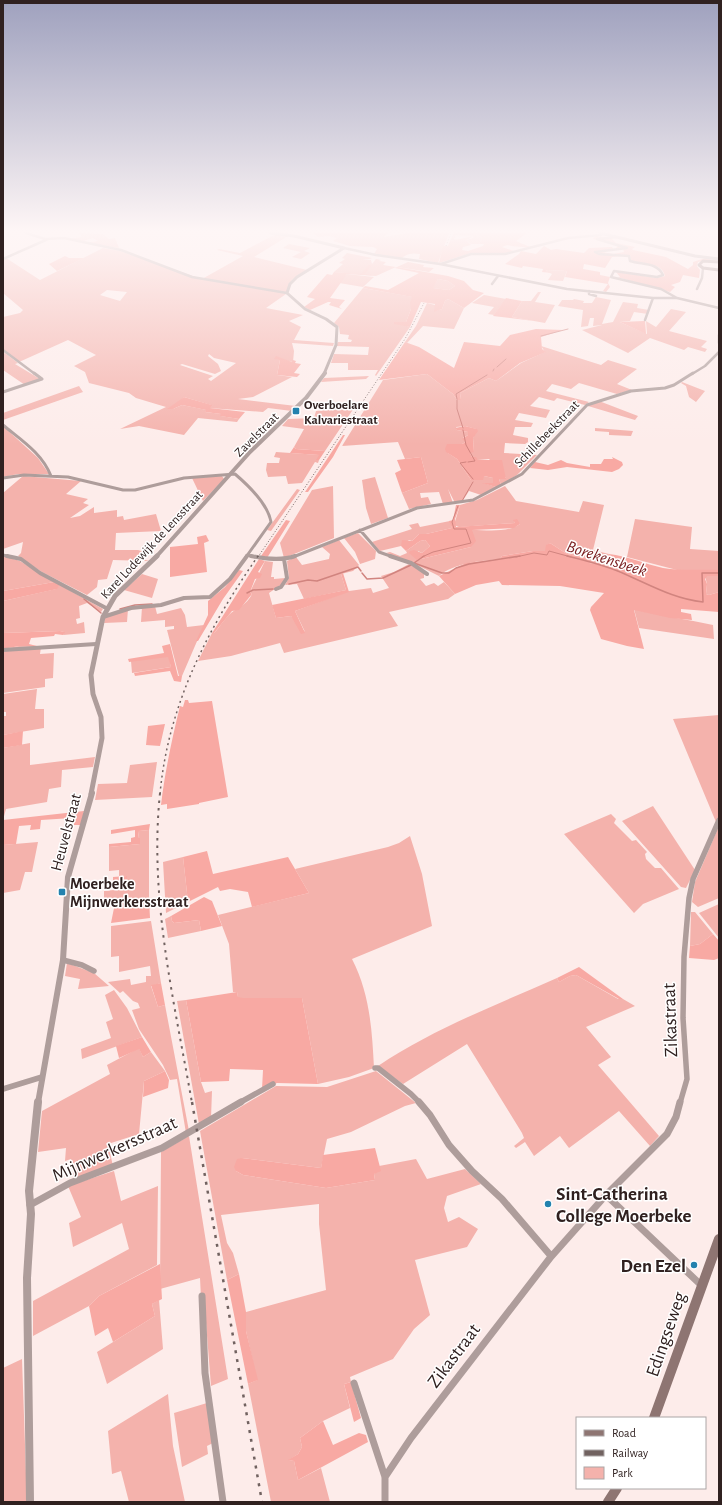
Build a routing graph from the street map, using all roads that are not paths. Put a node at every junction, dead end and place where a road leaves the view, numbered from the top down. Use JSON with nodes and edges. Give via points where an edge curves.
{"nodes":[{"id":1,"x":299,"y":303,"type":"edge"},
{"id":2,"x":651,"y":303,"type":"edge"},
{"id":3,"x":699,"y":303,"type":"edge"},
{"id":4,"x":719,"y":308,"type":"edge"},
{"id":5,"x":645,"y":320,"type":"dead end"},
{"id":6,"x":719,"y":335,"type":"edge"},
{"id":7,"x":719,"y":343,"type":"edge"},
{"id":8,"x":3,"y":350,"type":"edge"},
{"id":9,"x":719,"y":352,"type":"edge"},
{"id":10,"x":3,"y":392,"type":"edge"},
{"id":11,"x":3,"y":425,"type":"edge"},
{"id":12,"x":232,"y":474,"type":"junction"},
{"id":13,"x":51,"y":476,"type":"junction"},
{"id":14,"x":3,"y":478,"type":"edge"},
{"id":15,"x":360,"y":530,"type":"junction"},
{"id":16,"x":3,"y":555,"type":"edge"},
{"id":17,"x":247,"y":555,"type":"junction"},
{"id":18,"x":284,"y":559,"type":"junction"},
{"id":19,"x":427,"y":574,"type":"dead end"},
{"id":20,"x":276,"y":589,"type":"dead end"},
{"id":21,"x":104,"y":612,"type":"junction"},
{"id":22,"x":96,"y":644,"type":"junction"},
{"id":23,"x":3,"y":650,"type":"edge"},
{"id":24,"x":719,"y":820,"type":"edge"},
{"id":25,"x":63,"y":960,"type":"junction"},
{"id":26,"x":94,"y":972,"type":"dead end"},
{"id":27,"x":375,"y":1068,"type":"dead end"},
{"id":28,"x":42,"y":1077,"type":"junction"},
{"id":29,"x":273,"y":1084,"type":"dead end"},
{"id":30,"x":3,"y":1089,"type":"edge"},
{"id":31,"x":606,"y":1195,"type":"junction"},
{"id":32,"x":30,"y":1206,"type":"junction"},
{"id":33,"x":719,"y":1239,"type":"edge"},
{"id":34,"x":717,"y":1250,"type":"edge"},
{"id":35,"x":551,"y":1256,"type":"junction"},
{"id":36,"x":701,"y":1285,"type":"junction"},
{"id":37,"x":202,"y":1296,"type":"dead end"},
{"id":38,"x":354,"y":1383,"type":"dead end"},
{"id":39,"x":654,"y":1417,"type":"edge"},
{"id":40,"x":385,"y":1477,"type":"junction"},
{"id":41,"x":616,"y":1489,"type":"edge"},
{"id":42,"x":30,"y":1502,"type":"edge"},
{"id":43,"x":223,"y":1502,"type":"edge"},
{"id":44,"x":385,"y":1502,"type":"edge"},
{"id":45,"x":608,"y":1502,"type":"edge"}],
"edges":[{"from":1,"to":12,"type":"street","name":"Zavelstraat","via":[[337,327],[338,336],[322,378]]},
{"from":2,"to":5,"type":"street"},
{"from":3,"to":4,"type":"street"},
{"from":6,"to":7,"type":"street"},
{"from":8,"to":10,"type":"street","via":[[42,380]]},
{"from":9,"to":15,"type":"street","name":"Schillebeekstraat","via":[[705,366],[674,386],[631,391],[588,404],[522,474],[473,500],[417,508]]},
{"from":11,"to":13,"type":"street","via":[[46,465]]},
{"from":12,"to":13,"type":"street","name":"Zavelstraat","via":[[179,478],[135,490]]},
{"from":12,"to":17,"type":"street","via":[[238,475],[246,482],[271,519]]},
{"from":12,"to":21,"type":"street","name":"Karel Lodewijk de Lensstraat","via":[[144,570],[114,596]]},
{"from":13,"to":14,"type":"street","name":"Zavelstraat","via":[[19,475]]},
{"from":15,"to":18,"type":"street","name":"Schillebeekstraat"},
{"from":15,"to":19,"type":"street","via":[[380,552],[415,565]]},
{"from":16,"to":21,"type":"street","via":[[21,559]]},
{"from":17,"to":18,"type":"street","name":"Schillebeekstraat"},
{"from":17,"to":21,"type":"street","via":[[227,582],[210,597],[184,598],[161,605]]},
{"from":18,"to":20,"type":"street","via":[[287,578],[281,587]]},
{"from":21,"to":22,"type":"street","name":"Heuvelstraat"},
{"from":22,"to":23,"type":"street"},
{"from":22,"to":25,"type":"street","name":"Heuvelstraat","via":[[92,685],[101,717],[102,738],[90,802],[68,877]]},
{"from":24,"to":31,"type":"street","name":"Zikastraat","via":[[693,879],[689,898],[684,957],[683,1018],[687,1079],[682,1100],[667,1134]]},
{"from":25,"to":26,"type":"street","via":[[82,965]]},
{"from":25,"to":28,"type":"street","name":"Heuvelstraat"},
{"from":27,"to":35,"type":"street","via":[[411,1094],[430,1115],[449,1145],[502,1199]]},
{"from":28,"to":30,"type":"street"},
{"from":28,"to":32,"type":"street","name":"Heuvelstraat","via":[[32,1151]]},
{"from":29,"to":32,"type":"street","name":"Mijnwerkersstraat","via":[[162,1148],[70,1183]]},
{"from":31,"to":35,"type":"street","name":"Zikastraat"},
{"from":31,"to":36,"type":"street"},
{"from":32,"to":42,"type":"street","name":"Heuvelstraat","via":[[27,1279]]},
{"from":33,"to":34,"type":"main road","name":"Edingseweg"},
{"from":34,"to":36,"type":"main road","name":"Edingseweg"},
{"from":35,"to":40,"type":"street","name":"Zikastraat","via":[[411,1438]]},
{"from":36,"to":39,"type":"main road","name":"Edingseweg"},
{"from":37,"to":43,"type":"street","via":[[205,1373]]},
{"from":38,"to":40,"type":"street"},
{"from":40,"to":44,"type":"street"},
{"from":41,"to":45,"type":"main road"}]}
